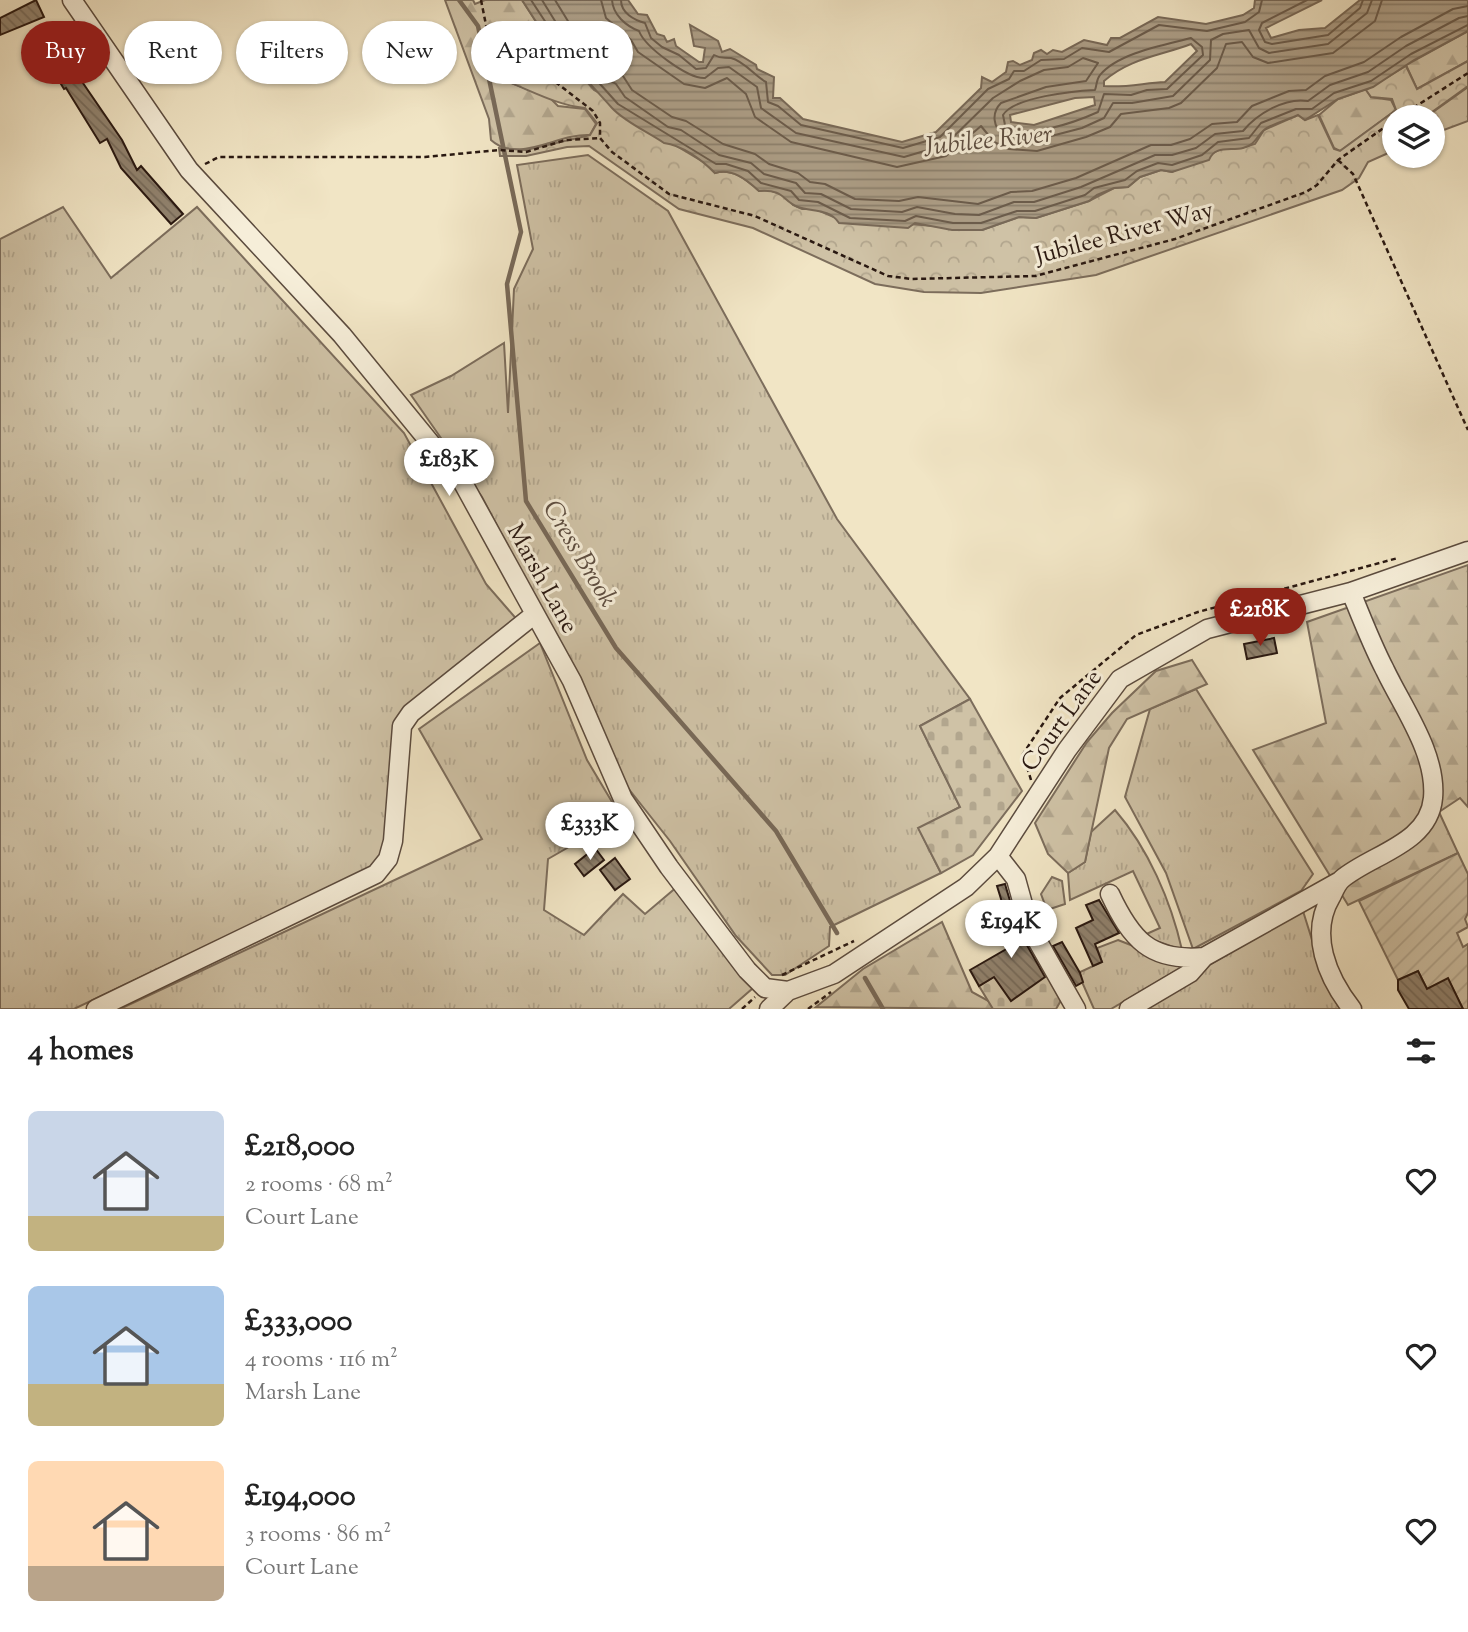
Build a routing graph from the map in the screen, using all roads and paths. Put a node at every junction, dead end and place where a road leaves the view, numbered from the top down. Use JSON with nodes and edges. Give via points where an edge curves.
{"nodes":[{"id":1,"x":72,"y":0,"type":"edge"},
{"id":2,"x":481,"y":0,"type":"edge"},
{"id":3,"x":1468,"y":73,"type":"edge"},
{"id":4,"x":1418,"y":105,"type":"edge"},
{"id":5,"x":1382,"y":129,"type":"edge"},
{"id":6,"x":600,"y":138,"type":"junction"},
{"id":7,"x":1338,"y":160,"type":"junction"},
{"id":8,"x":189,"y":170,"type":"junction"},
{"id":9,"x":1468,"y":430,"type":"edge"},
{"id":10,"x":1468,"y":551,"type":"edge"},
{"id":11,"x":1351,"y":592,"type":"junction"},
{"id":12,"x":535,"y":614,"type":"junction"},
{"id":13,"x":998,"y":856,"type":"junction"},
{"id":14,"x":1341,"y":880,"type":"junction"},
{"id":15,"x":1110,"y":894,"type":"dead end"},
{"id":16,"x":1204,"y":957,"type":"junction"},
{"id":17,"x":788,"y":991,"type":"junction"},
{"id":18,"x":1072,"y":1003,"type":"edge"},
{"id":19,"x":96,"y":1009,"type":"edge"},
{"id":20,"x":769,"y":1009,"type":"edge"},
{"id":21,"x":1129,"y":1009,"type":"edge"},
{"id":22,"x":1352,"y":1009,"type":"edge"}],
"edges":[{"from":1,"to":8,"type":"street","name":"Marsh Lane"},
{"from":2,"to":6,"type":"path","name":"Jubilee River Way","via":[[491,41],[593,111],[600,123]]},
{"from":3,"to":4,"type":"path"},
{"from":5,"to":7,"type":"path","name":"Jubilee River Way"},
{"from":6,"to":7,"type":"path","name":"Jubilee River Way","via":[[669,194],[755,216],[888,276],[912,279],[1035,276],[1077,267],[1272,206],[1317,185]]},
{"from":6,"to":8,"type":"path","via":[[566,140],[526,152],[219,157]]},
{"from":7,"to":9,"type":"path","via":[[1353,173]]},
{"from":8,"to":12,"type":"street","name":"Marsh Lane","via":[[342,335],[463,483]]},
{"from":10,"to":11,"type":"street","name":"Court Lane"},
{"from":11,"to":13,"type":"street","name":"Court Lane","via":[[1208,629],[1120,679]]},
{"from":11,"to":14,"type":"street","via":[[1420,738],[1433,797],[1427,822],[1401,845]]},
{"from":12,"to":17,"type":"street","name":"Marsh Lane","via":[[572,681],[623,799],[747,970],[765,988]]},
{"from":12,"to":19,"type":"street","via":[[411,713],[402,726],[393,841],[388,859],[376,874]]},
{"from":13,"to":17,"type":"street","name":"Court Lane","via":[[966,887],[834,974]]},
{"from":13,"to":18,"type":"street","via":[[1016,879],[1029,926]]},
{"from":14,"to":16,"type":"street"},
{"from":14,"to":22,"type":"street","via":[[1326,905],[1319,934],[1327,968]]},
{"from":15,"to":16,"type":"street","via":[[1137,940],[1170,956]]},
{"from":16,"to":21,"type":"street","via":[[1190,973]]},
{"from":17,"to":20,"type":"street"}]}
